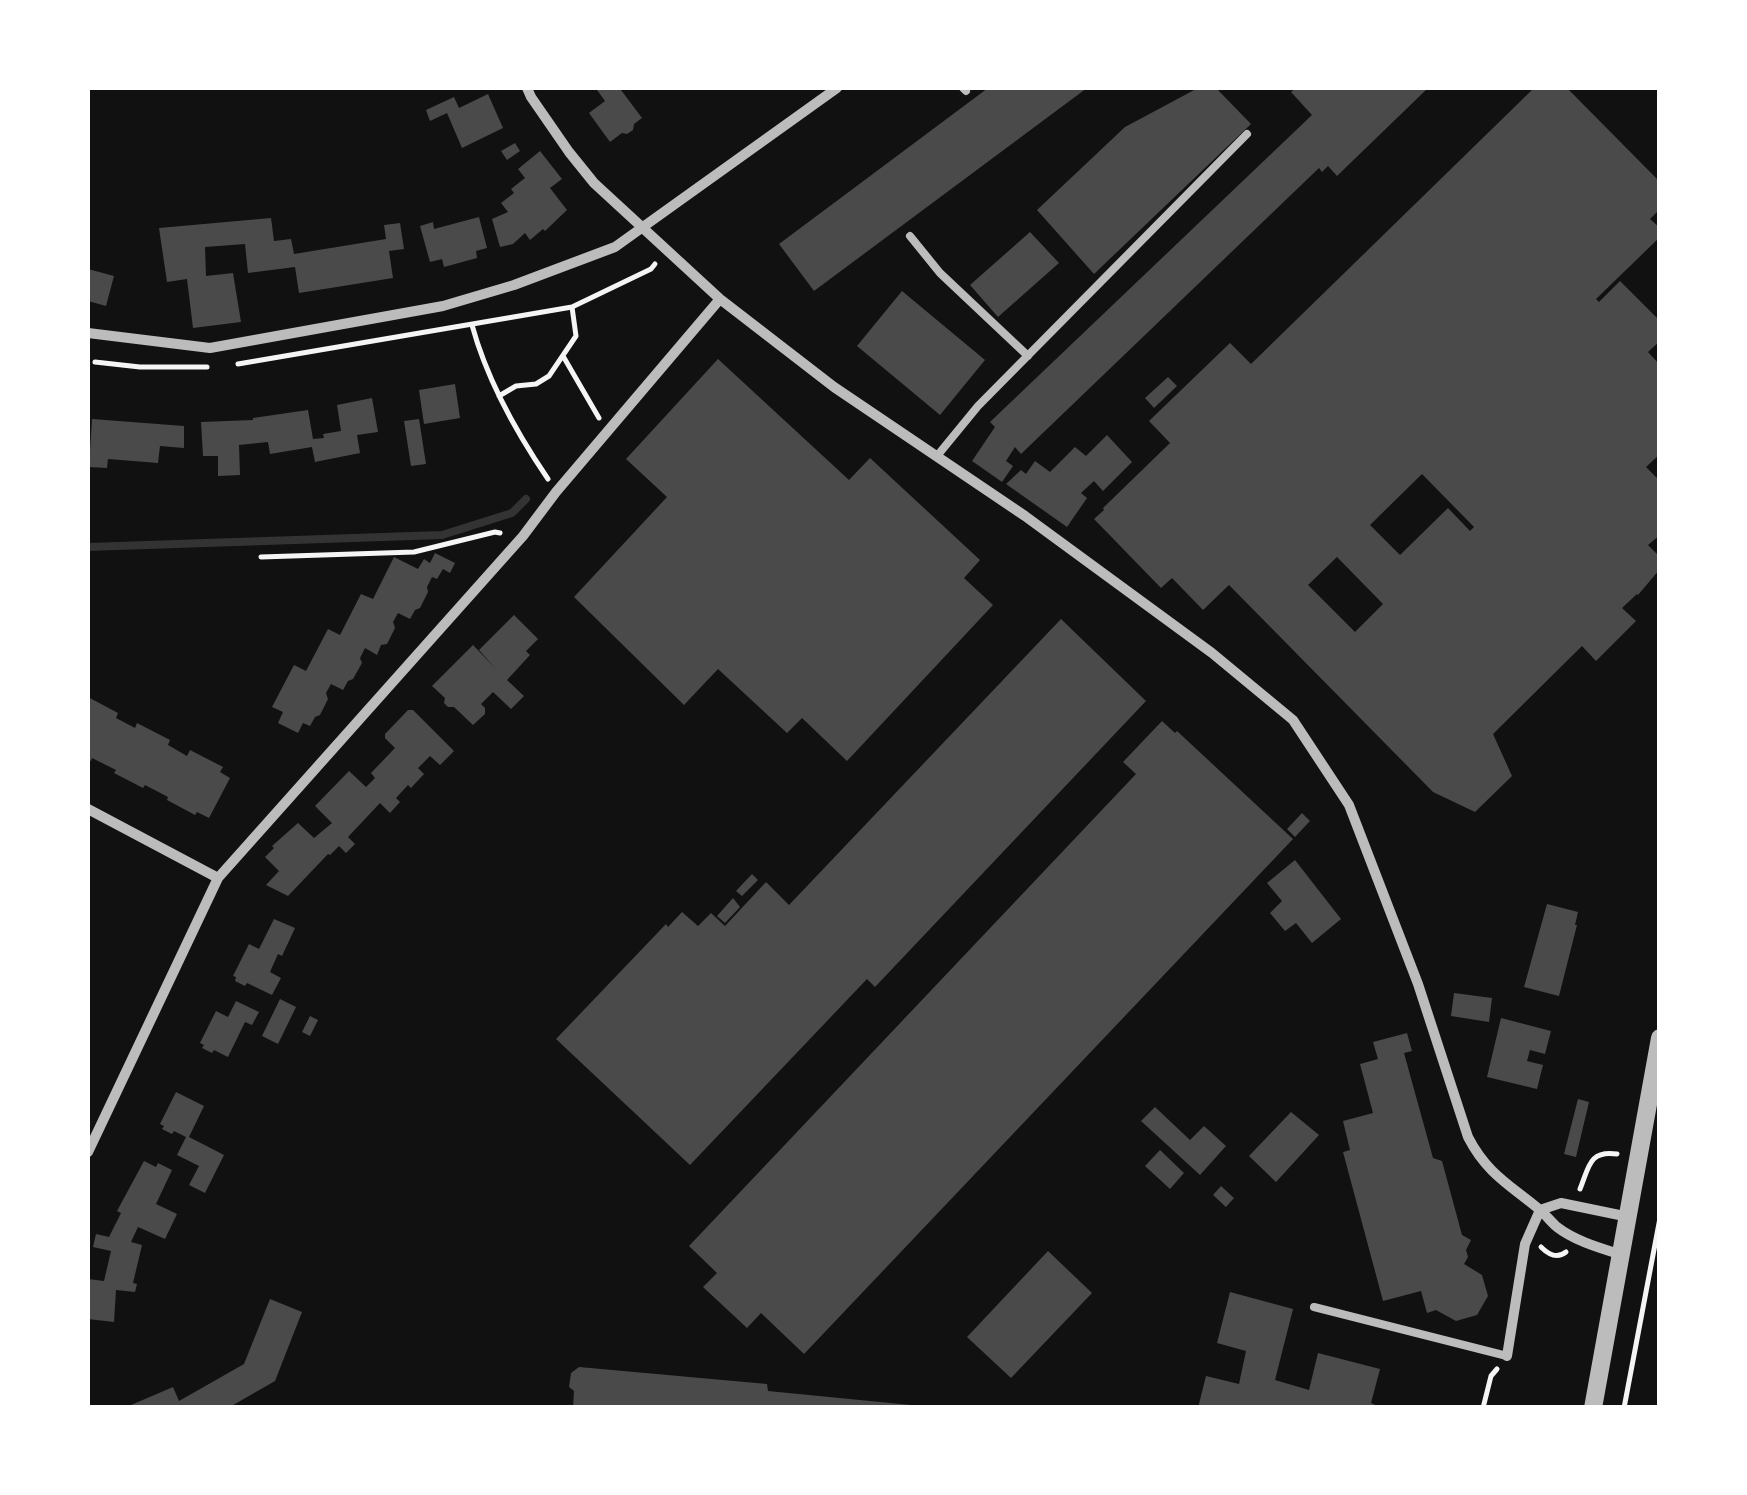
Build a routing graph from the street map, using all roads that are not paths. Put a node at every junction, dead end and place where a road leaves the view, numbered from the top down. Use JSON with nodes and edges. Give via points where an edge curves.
{"nodes":[{"id":1,"x":528,"y":88,"type":"edge"},
{"id":2,"x":837,"y":88,"type":"edge"},
{"id":3,"x":1247,"y":134,"type":"dead end"},
{"id":4,"x":643,"y":228,"type":"junction"},
{"id":5,"x":910,"y":236,"type":"dead end"},
{"id":6,"x":720,"y":298,"type":"junction"},
{"id":7,"x":88,"y":333,"type":"edge"},
{"id":8,"x":1028,"y":356,"type":"junction"},
{"id":9,"x":937,"y":456,"type":"junction"},
{"id":10,"x":88,"y":809,"type":"edge"},
{"id":11,"x":218,"y":878,"type":"junction"},
{"id":12,"x":1660,"y":1038,"type":"edge"},
{"id":13,"x":88,"y":1152,"type":"edge"},
{"id":14,"x":1540,"y":1210,"type":"junction"},
{"id":15,"x":1629,"y":1217,"type":"junction"},
{"id":16,"x":1622,"y":1255,"type":"junction"},
{"id":17,"x":1314,"y":1307,"type":"dead end"},
{"id":18,"x":1507,"y":1356,"type":"joint"},
{"id":19,"x":1593,"y":1408,"type":"edge"}],
"edges":[{"from":1,"to":4,"type":"street","via":[[594,183]]},
{"from":2,"to":4,"type":"street"},
{"from":3,"to":8,"type":"lane"},
{"from":4,"to":6,"type":"street"},
{"from":4,"to":7,"type":"street","via":[[615,247],[443,306],[210,348]]},
{"from":5,"to":8,"type":"lane"},
{"from":6,"to":9,"type":"street"},
{"from":6,"to":11,"type":"street","via":[[523,536]]},
{"from":8,"to":9,"type":"lane"},
{"from":9,"to":14,"type":"street","via":[[1196,641],[1293,720],[1349,805],[1478,1158]]},
{"from":10,"to":11,"type":"street"},
{"from":11,"to":13,"type":"street"},
{"from":12,"to":15,"type":"street"},
{"from":14,"to":15,"type":"street","via":[[1561,1203]]},
{"from":14,"to":16,"type":"street","via":[[1558,1228]]},
{"from":14,"to":18,"type":"street","via":[[1525,1244]]},
{"from":15,"to":16,"type":"street"},
{"from":16,"to":19,"type":"street"},
{"from":17,"to":18,"type":"lane"}]}
